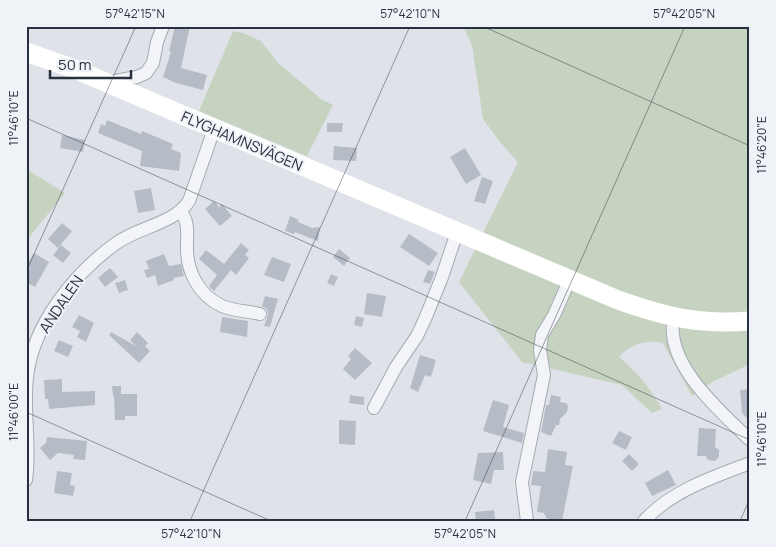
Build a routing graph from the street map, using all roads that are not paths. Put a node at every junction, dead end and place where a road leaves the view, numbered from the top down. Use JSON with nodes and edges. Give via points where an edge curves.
{"nodes":[{"id":1,"x":163,"y":26,"type":"edge"},
{"id":2,"x":26,"y":52,"type":"edge"},
{"id":3,"x":112,"y":86,"type":"junction"},
{"id":4,"x":214,"y":129,"type":"junction"},
{"id":5,"x":181,"y":212,"type":"junction"},
{"id":6,"x":457,"y":232,"type":"junction"},
{"id":7,"x":570,"y":279,"type":"junction"},
{"id":8,"x":260,"y":314,"type":"dead end"},
{"id":9,"x":674,"y":317,"type":"junction"},
{"id":10,"x":750,"y":321,"type":"edge"},
{"id":11,"x":26,"y":397,"type":"edge"},
{"id":12,"x":374,"y":408,"type":"dead end"},
{"id":13,"x":750,"y":440,"type":"edge"},
{"id":14,"x":750,"y":463,"type":"edge"},
{"id":15,"x":26,"y":480,"type":"edge"},
{"id":16,"x":527,"y":521,"type":"edge"},
{"id":17,"x":644,"y":521,"type":"edge"}],
"edges":[{"from":1,"to":3,"type":"street","via":[[153,63],[146,73],[114,81]]},
{"from":2,"to":3,"type":"street","name":"FLYGHAMNSVÄGEN"},
{"from":3,"to":4,"type":"street","name":"FLYGHAMNSVÄGEN"},
{"from":4,"to":5,"type":"street","via":[[189,201]]},
{"from":4,"to":6,"type":"street","name":"FLYGHAMNSVÄGEN"},
{"from":5,"to":8,"type":"street","via":[[187,224],[190,272],[198,285],[220,305]]},
{"from":5,"to":11,"type":"street","name":"ANDALEN","via":[[117,242],[69,287],[37,340],[31,357]]},
{"from":6,"to":7,"type":"street","name":"FLYGHAMNSVÄGEN"},
{"from":6,"to":12,"type":"street","via":[[417,336]]},
{"from":7,"to":9,"type":"street","name":"FLYGHAMNSVÄGEN","via":[[618,300]]},
{"from":7,"to":16,"type":"street","via":[[542,335],[540,350],[544,375],[522,482]]},
{"from":9,"to":10,"type":"street","name":"FLYGHAMNSVÄGEN","via":[[702,322]]},
{"from":9,"to":13,"type":"street","via":[[671,331],[690,377],[702,394]]},
{"from":11,"to":15,"type":"street","name":"ANDALEN"},
{"from":14,"to":17,"type":"street","via":[[695,486],[664,503]]}]}
